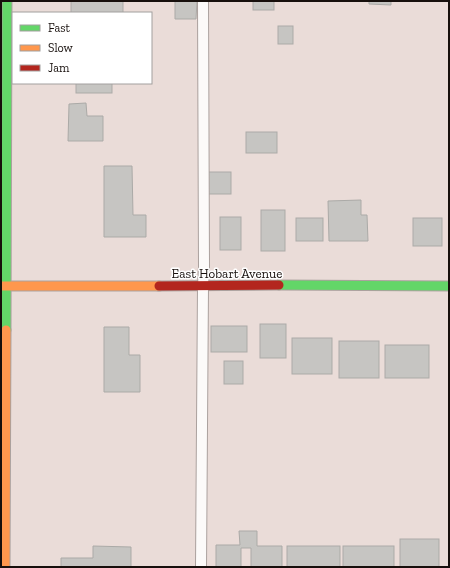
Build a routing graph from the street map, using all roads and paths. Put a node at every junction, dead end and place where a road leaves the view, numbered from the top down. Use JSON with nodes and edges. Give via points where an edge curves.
{"nodes":[{"id":1,"x":7,"y":1,"type":"edge"},
{"id":2,"x":203,"y":1,"type":"edge"},
{"id":3,"x":4,"y":23,"type":"edge"},
{"id":4,"x":4,"y":113,"type":"edge"},
{"id":5,"x":3,"y":286,"type":"edge"},
{"id":6,"x":203,"y":286,"type":"junction"},
{"id":7,"x":449,"y":286,"type":"edge"},
{"id":8,"x":5,"y":567,"type":"edge"},
{"id":9,"x":201,"y":567,"type":"edge"}],
"edges":[{"from":1,"to":3,"type":"main road"},
{"from":2,"to":6,"type":"lane"},
{"from":3,"to":4,"type":"main road"},
{"from":4,"to":5,"type":"main road"},
{"from":5,"to":6,"type":"main road","name":"East Hobart Avenue"},
{"from":5,"to":8,"type":"main road"},
{"from":6,"to":7,"type":"main road","name":"East Hobart Avenue"},
{"from":6,"to":9,"type":"lane"}]}
